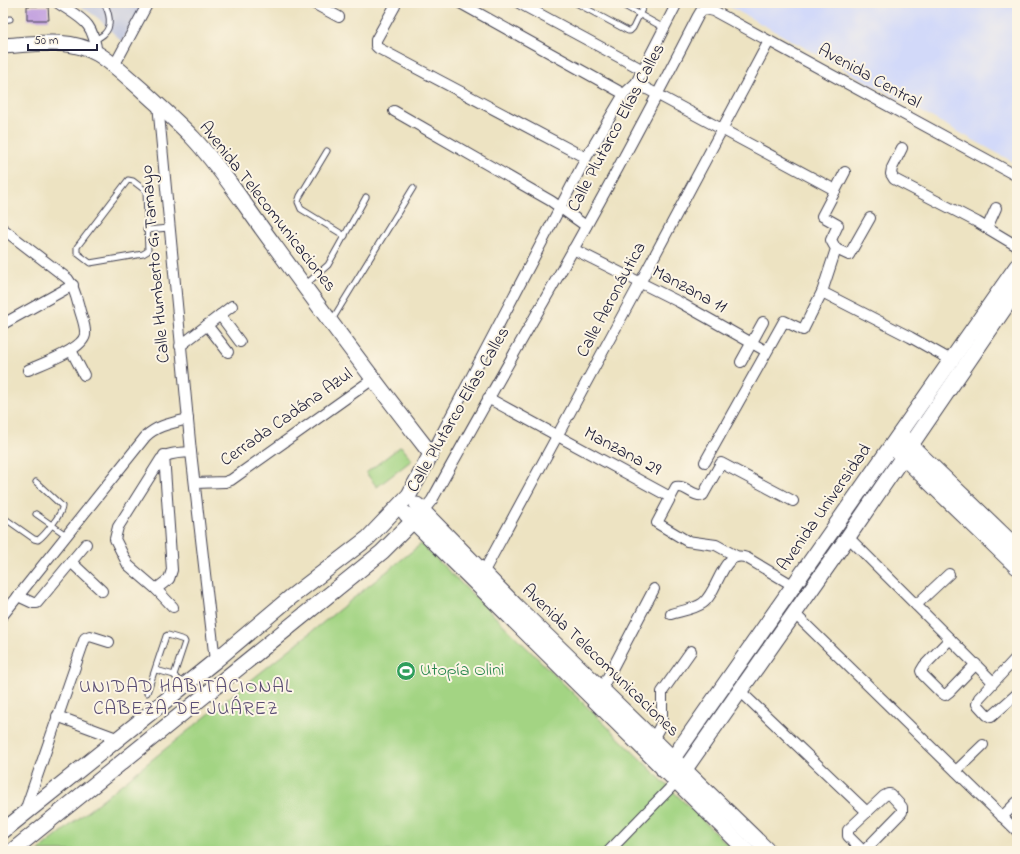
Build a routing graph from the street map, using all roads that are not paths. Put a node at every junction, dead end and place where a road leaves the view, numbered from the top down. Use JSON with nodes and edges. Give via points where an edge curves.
{"nodes":[{"id":1,"x":58,"y":3,"type":"edge"},
{"id":2,"x":104,"y":3,"type":"edge"},
{"id":3,"x":148,"y":3,"type":"edge"},
{"id":4,"x":313,"y":3,"type":"edge"},
{"id":5,"x":460,"y":3,"type":"edge"},
{"id":6,"x":519,"y":3,"type":"edge"},
{"id":7,"x":576,"y":3,"type":"edge"},
{"id":8,"x":619,"y":3,"type":"edge"},
{"id":9,"x":645,"y":3,"type":"edge"},
{"id":10,"x":677,"y":3,"type":"edge"},
{"id":11,"x":395,"y":6,"type":"dead end"},
{"id":12,"x":705,"y":9,"type":"joint"},
{"id":13,"x":640,"y":14,"type":"junction"},
{"id":14,"x":339,"y":17,"type":"dead end"},
{"id":15,"x":10,"y":19,"type":"dead end"},
{"id":16,"x":3,"y":20,"type":"edge"},
{"id":17,"x":664,"y":28,"type":"junction"},
{"id":18,"x":769,"y":42,"type":"junction"},
{"id":19,"x":3,"y":46,"type":"edge"},
{"id":20,"x":96,"y":47,"type":"junction"},
{"id":21,"x":114,"y":66,"type":"junction"},
{"id":22,"x":643,"y":70,"type":"junction"},
{"id":23,"x":636,"y":83,"type":"junction"},
{"id":24,"x":624,"y":94,"type":"junction"},
{"id":25,"x":658,"y":94,"type":"junction"},
{"id":26,"x":158,"y":104,"type":"junction"},
{"id":27,"x":394,"y":110,"type":"dead end"},
{"id":28,"x":722,"y":129,"type":"junction"},
{"id":29,"x":902,"y":148,"type":"dead end"},
{"id":30,"x":326,"y":151,"type":"dead end"},
{"id":31,"x":586,"y":158,"type":"junction"},
{"id":32,"x":846,"y":172,"type":"dead end"},
{"id":33,"x":1017,"y":176,"type":"edge"},
{"id":34,"x":413,"y":188,"type":"dead end"},
{"id":35,"x":835,"y":190,"type":"junction"},
{"id":36,"x":366,"y":197,"type":"dead end"},
{"id":37,"x":996,"y":208,"type":"dead end"},
{"id":38,"x":560,"y":209,"type":"junction"},
{"id":39,"x":870,"y":218,"type":"dead end"},
{"id":40,"x":586,"y":226,"type":"junction"},
{"id":41,"x":3,"y":228,"type":"edge"},
{"id":42,"x":169,"y":228,"type":"junction"},
{"id":43,"x":987,"y":228,"type":"junction"},
{"id":44,"x":146,"y":230,"type":"junction"},
{"id":45,"x":345,"y":236,"type":"junction"},
{"id":46,"x":1017,"y":246,"type":"edge"},
{"id":47,"x":573,"y":249,"type":"junction"},
{"id":48,"x":836,"y":249,"type":"junction"},
{"id":49,"x":1017,"y":266,"type":"edge"},
{"id":50,"x":640,"y":283,"type":"junction"},
{"id":51,"x":73,"y":285,"type":"junction"},
{"id":52,"x":304,"y":286,"type":"junction"},
{"id":53,"x":1017,"y":290,"type":"edge"},
{"id":54,"x":822,"y":292,"type":"junction"},
{"id":55,"x":232,"y":306,"type":"dead end"},
{"id":56,"x":220,"y":315,"type":"junction"},
{"id":57,"x":331,"y":322,"type":"junction"},
{"id":58,"x":763,"y":322,"type":"dead end"},
{"id":59,"x":3,"y":324,"type":"edge"},
{"id":60,"x":207,"y":325,"type":"junction"},
{"id":61,"x":240,"y":342,"type":"dead end"},
{"id":62,"x":752,"y":343,"type":"junction"},
{"id":63,"x":180,"y":346,"type":"junction"},
{"id":64,"x":71,"y":350,"type":"junction"},
{"id":65,"x":766,"y":351,"type":"junction"},
{"id":66,"x":228,"y":352,"type":"dead end"},
{"id":67,"x":951,"y":360,"type":"junction"},
{"id":68,"x":742,"y":362,"type":"dead end"},
{"id":69,"x":28,"y":370,"type":"dead end"},
{"id":70,"x":84,"y":375,"type":"dead end"},
{"id":71,"x":373,"y":379,"type":"junction"},
{"id":72,"x":488,"y":398,"type":"junction"},
{"id":73,"x":188,"y":420,"type":"junction"},
{"id":74,"x":557,"y":437,"type":"junction"},
{"id":75,"x":895,"y":440,"type":"junction"},
{"id":76,"x":906,"y":451,"type":"junction"},
{"id":77,"x":191,"y":452,"type":"junction"},
{"id":78,"x":431,"y":454,"type":"junction"},
{"id":79,"x":164,"y":456,"type":"junction"},
{"id":80,"x":704,"y":462,"type":"dead end"},
{"id":81,"x":36,"y":482,"type":"dead end"},
{"id":82,"x":195,"y":483,"type":"junction"},
{"id":83,"x":409,"y":495,"type":"junction"},
{"id":84,"x":670,"y":497,"type":"junction"},
{"id":85,"x":793,"y":501,"type":"dead end"},
{"id":86,"x":399,"y":506,"type":"junction"},
{"id":87,"x":36,"y":514,"type":"dead end"},
{"id":88,"x":418,"y":516,"type":"junction"},
{"id":89,"x":8,"y":520,"type":"dead end"},
{"id":90,"x":51,"y":525,"type":"junction"},
{"id":91,"x":66,"y":535,"type":"junction"},
{"id":92,"x":848,"y":537,"type":"junction"},
{"id":93,"x":86,"y":544,"type":"dead end"},
{"id":94,"x":1017,"y":548,"type":"edge"},
{"id":95,"x":736,"y":556,"type":"junction"},
{"id":96,"x":71,"y":562,"type":"junction"},
{"id":97,"x":1017,"y":567,"type":"edge"},
{"id":98,"x":483,"y":573,"type":"junction"},
{"id":99,"x":949,"y":574,"type":"dead end"},
{"id":100,"x":794,"y":586,"type":"junction"},
{"id":101,"x":156,"y":589,"type":"junction"},
{"id":102,"x":654,"y":589,"type":"dead end"},
{"id":103,"x":102,"y":591,"type":"dead end"},
{"id":104,"x":18,"y":596,"type":"junction"},
{"id":105,"x":916,"y":605,"type":"junction"},
{"id":106,"x":173,"y":607,"type":"dead end"},
{"id":107,"x":794,"y":613,"type":"junction"},
{"id":108,"x":671,"y":614,"type":"dead end"},
{"id":109,"x":3,"y":615,"type":"edge"},
{"id":110,"x":950,"y":639,"type":"junction"},
{"id":111,"x":109,"y":642,"type":"dead end"},
{"id":112,"x":691,"y":651,"type":"dead end"},
{"id":113,"x":1017,"y":657,"type":"edge"},
{"id":114,"x":215,"y":661,"type":"junction"},
{"id":115,"x":976,"y":664,"type":"junction"},
{"id":116,"x":156,"y":670,"type":"junction"},
{"id":117,"x":174,"y":675,"type":"junction"},
{"id":118,"x":993,"y":682,"type":"junction"},
{"id":119,"x":184,"y":686,"type":"junction"},
{"id":120,"x":601,"y":690,"type":"junction"},
{"id":121,"x":740,"y":690,"type":"junction"},
{"id":122,"x":147,"y":692,"type":"dead end"},
{"id":123,"x":1017,"y":694,"type":"edge"},
{"id":124,"x":57,"y":716,"type":"junction"},
{"id":125,"x":119,"y":738,"type":"junction"},
{"id":126,"x":652,"y":739,"type":"junction"},
{"id":127,"x":983,"y":745,"type":"dead end"},
{"id":128,"x":673,"y":758,"type":"junction"},
{"id":129,"x":664,"y":771,"type":"junction"},
{"id":130,"x":956,"y":771,"type":"junction"},
{"id":131,"x":680,"y":776,"type":"junction"},
{"id":132,"x":54,"y":790,"type":"junction"},
{"id":133,"x":1017,"y":802,"type":"edge"},
{"id":134,"x":67,"y":807,"type":"junction"},
{"id":135,"x":867,"y":812,"type":"junction"},
{"id":136,"x":23,"y":815,"type":"junction"},
{"id":137,"x":1002,"y":817,"type":"junction"},
{"id":138,"x":3,"y":831,"type":"edge"},
{"id":139,"x":1017,"y":831,"type":"edge"},
{"id":140,"x":12,"y":851,"type":"edge"},
{"id":141,"x":609,"y":851,"type":"edge"},
{"id":142,"x":747,"y":851,"type":"edge"},
{"id":143,"x":768,"y":851,"type":"edge"},
{"id":144,"x":864,"y":851,"type":"edge"}],
"edges":[{"from":1,"to":20,"type":"street","name":"Avenida Telecomunicaciones","via":[[86,22]]},
{"from":2,"to":20,"type":"lane","via":[[110,20]]},
{"from":3,"to":21,"type":"street"},
{"from":4,"to":14,"type":"street"},
{"from":5,"to":24,"type":"street"},
{"from":6,"to":22,"type":"street"},
{"from":7,"to":13,"type":"lane","via":[[628,31],[633,28]]},
{"from":8,"to":13,"type":"lane"},
{"from":9,"to":13,"type":"lane"},
{"from":10,"to":17,"type":"street","name":"Calle Plutarco Elías Calles"},
{"from":11,"to":31,"type":"street","via":[[376,40],[378,48]]},
{"from":12,"to":18,"type":"street","name":"Avenida Central","via":[[714,11]]},
{"from":12,"to":25,"type":"street","name":"Calle Plutarco Elías Calles","via":[[698,16]]},
{"from":13,"to":17,"type":"lane"},
{"from":15,"to":16,"type":"lane"},
{"from":17,"to":22,"type":"street","name":"Calle Plutarco Elías Calles"},
{"from":18,"to":28,"type":"street","name":"Calle Aeronáutica"},
{"from":18,"to":33,"type":"street","name":"Avenida Central"},
{"from":19,"to":20,"type":"street","via":[[48,43]]},
{"from":20,"to":21,"type":"street","name":"Avenida Telecomunicaciones"},
{"from":21,"to":26,"type":"street","name":"Avenida Telecomunicaciones"},
{"from":22,"to":23,"type":"street","name":"Calle Plutarco Elías Calles"},
{"from":23,"to":24,"type":"street","name":"Calle Plutarco Elías Calles"},
{"from":23,"to":25,"type":"street"},
{"from":24,"to":31,"type":"street","name":"Calle Plutarco Elías Calles"},
{"from":25,"to":28,"type":"street"},
{"from":25,"to":40,"type":"street","name":"Calle Plutarco Elías Calles"},
{"from":26,"to":42,"type":"street","name":"Calle Humberto G. Tamayo"},
{"from":26,"to":52,"type":"street","name":"Avenida Telecomunicaciones","via":[[193,138],[221,172]]},
{"from":27,"to":38,"type":"street","via":[[551,201]]},
{"from":28,"to":35,"type":"street"},
{"from":28,"to":50,"type":"street","name":"Calle Aeronáutica"},
{"from":29,"to":43,"type":"street","via":[[892,168],[891,174],[894,179]]},
{"from":30,"to":45,"type":"lane","via":[[298,202],[301,209]]},
{"from":31,"to":38,"type":"street","name":"Calle Plutarco Elías Calles"},
{"from":32,"to":35,"type":"street"},
{"from":34,"to":57,"type":"lane"},
{"from":35,"to":48,"type":"street","via":[[822,216],[838,225],[831,240]]},
{"from":36,"to":45,"type":"lane"},
{"from":37,"to":43,"type":"street"},
{"from":38,"to":40,"type":"street"},
{"from":38,"to":78,"type":"street","name":"Calle Plutarco Elías Calles"},
{"from":39,"to":48,"type":"street","via":[[849,255]]},
{"from":40,"to":47,"type":"street","name":"Calle Plutarco Elías Calles"},
{"from":41,"to":51,"type":"street","via":[[62,273]]},
{"from":42,"to":44,"type":"lane"},
{"from":42,"to":63,"type":"street","name":"Calle Humberto G. Tamayo"},
{"from":43,"to":46,"type":"street"},
{"from":44,"to":44,"type":"lane","via":[[146,191],[128,180],[78,247],[77,253],[90,263],[144,254],[148,251]]},
{"from":45,"to":52,"type":"lane","via":[[328,265]]},
{"from":47,"to":50,"type":"street","name":"Manzana 11"},
{"from":47,"to":72,"type":"street","name":"Calle Plutarco Elías Calles"},
{"from":48,"to":54,"type":"street"},
{"from":49,"to":67,"type":"street","name":"Avenida Universidad"},
{"from":50,"to":62,"type":"street","name":"Manzana 11"},
{"from":50,"to":74,"type":"street","name":"Calle Aeronáutica"},
{"from":51,"to":59,"type":"street"},
{"from":51,"to":64,"type":"street","via":[[85,335],[81,343]]},
{"from":52,"to":57,"type":"street","name":"Avenida Telecomunicaciones"},
{"from":53,"to":76,"type":"street","name":"Avenida Universidad"},
{"from":54,"to":65,"type":"street","via":[[803,330],[784,321]]},
{"from":54,"to":67,"type":"street"},
{"from":55,"to":56,"type":"street"},
{"from":56,"to":60,"type":"street"},
{"from":56,"to":61,"type":"street"},
{"from":57,"to":71,"type":"street","name":"Avenida Telecomunicaciones"},
{"from":58,"to":62,"type":"street"},
{"from":60,"to":63,"type":"street"},
{"from":60,"to":66,"type":"street"},
{"from":62,"to":65,"type":"street","name":"Manzana 11"},
{"from":62,"to":68,"type":"street"},
{"from":63,"to":73,"type":"street","name":"Calle Humberto G. Tamayo"},
{"from":64,"to":69,"type":"street"},
{"from":64,"to":70,"type":"street"},
{"from":65,"to":80,"type":"street"},
{"from":67,"to":75,"type":"street","name":"Avenida Universidad"},
{"from":71,"to":78,"type":"street","name":"Avenida Telecomunicaciones"},
{"from":71,"to":82,"type":"street","name":"Cerrada Cadána Azul","via":[[232,480]]},
{"from":72,"to":74,"type":"street","name":"Manzana 29"},
{"from":72,"to":88,"type":"street","name":"Calle Plutarco Elías Calles","via":[[432,500]]},
{"from":73,"to":77,"type":"street","name":"Calle Humberto G. Tamayo"},
{"from":73,"to":91,"type":"street","via":[[153,429]]},
{"from":74,"to":84,"type":"street","name":"Manzana 29"},
{"from":74,"to":98,"type":"street","name":"Calle Aeronáutica"},
{"from":75,"to":76,"type":"street"},
{"from":75,"to":100,"type":"street","name":"Avenida Universidad"},
{"from":76,"to":92,"type":"street","name":"Avenida Universidad"},
{"from":76,"to":94,"type":"street"},
{"from":76,"to":97,"type":"street"},
{"from":77,"to":79,"type":"street"},
{"from":77,"to":82,"type":"street","name":"Calle Humberto G. Tamayo"},
{"from":78,"to":83,"type":"street","name":"Calle Plutarco Elías Calles"},
{"from":79,"to":101,"type":"street","via":[[172,570],[169,579]]},
{"from":79,"to":101,"type":"street","via":[[115,535],[116,543],[128,565]]},
{"from":81,"to":90,"type":"lane","via":[[62,506],[62,511]]},
{"from":82,"to":114,"type":"street","name":"Calle Humberto G. Tamayo"},
{"from":83,"to":86,"type":"street","name":"Calle Plutarco Elías Calles"},
{"from":83,"to":88,"type":"street","name":"Avenida Telecomunicaciones"},
{"from":84,"to":85,"type":"street","via":[[679,487],[703,496],[721,463]]},
{"from":84,"to":95,"type":"street","via":[[656,523],[687,540],[716,545]]},
{"from":86,"to":88,"type":"street","name":"Avenida Telecomunicaciones"},
{"from":86,"to":114,"type":"street","name":"Calle Plutarco Elías Calles","via":[[368,538],[291,597]]},
{"from":87,"to":90,"type":"lane"},
{"from":88,"to":98,"type":"street","name":"Avenida Telecomunicaciones"},
{"from":88,"to":129,"type":"street","name":"Avenida Telecomunicaciones"},
{"from":88,"to":134,"type":"street","name":"Calle Plutarco Elías Calles","via":[[382,552]]},
{"from":89,"to":90,"type":"lane","via":[[38,540]]},
{"from":90,"to":91,"type":"lane"},
{"from":91,"to":104,"type":"street"},
{"from":92,"to":105,"type":"street"},
{"from":92,"to":107,"type":"street","name":"Avenida Universidad"},
{"from":93,"to":96,"type":"street"},
{"from":95,"to":100,"type":"street","via":[[747,558]]},
{"from":95,"to":108,"type":"street","via":[[727,564],[709,597],[702,604]]},
{"from":96,"to":103,"type":"street"},
{"from":96,"to":104,"type":"street","via":[[38,603]]},
{"from":98,"to":120,"type":"street","name":"Avenida Telecomunicaciones"},
{"from":99,"to":105,"type":"street"},
{"from":100,"to":128,"type":"street","name":"Avenida Universidad"},
{"from":101,"to":106,"type":"street"},
{"from":102,"to":120,"type":"street"},
{"from":104,"to":109,"type":"street"},
{"from":105,"to":110,"type":"street"},
{"from":107,"to":121,"type":"street","name":"Avenida Universidad"},
{"from":107,"to":130,"type":"street"},
{"from":110,"to":115,"type":"street"},
{"from":110,"to":115,"type":"street","via":[[921,671],[941,693],[949,692]]},
{"from":111,"to":124,"type":"street","via":[[90,636],[85,638]]},
{"from":112,"to":126,"type":"street","via":[[662,692],[662,723]]},
{"from":113,"to":118,"type":"street"},
{"from":114,"to":119,"type":"street","name":"Calle Plutarco Elías Calles"},
{"from":115,"to":118,"type":"street"},
{"from":116,"to":117,"type":"lane"},
{"from":116,"to":117,"type":"lane","via":[[168,635],[186,642]]},
{"from":116,"to":122,"type":"lane"},
{"from":117,"to":119,"type":"lane"},
{"from":118,"to":123,"type":"street","via":[[977,702],[989,716],[993,716]]},
{"from":119,"to":125,"type":"street","name":"Calle Plutarco Elías Calles"},
{"from":120,"to":126,"type":"street","name":"Avenida Telecomunicaciones"},
{"from":121,"to":131,"type":"street","name":"Avenida Universidad"},
{"from":121,"to":135,"type":"street"},
{"from":124,"to":125,"type":"street"},
{"from":124,"to":136,"type":"street"},
{"from":125,"to":132,"type":"street","name":"Calle Plutarco Elías Calles"},
{"from":126,"to":128,"type":"street","name":"Avenida Telecomunicaciones"},
{"from":127,"to":130,"type":"street"},
{"from":128,"to":129,"type":"street","name":"Avenida Universidad"},
{"from":128,"to":131,"type":"street","name":"Avenida Telecomunicaciones"},
{"from":129,"to":131,"type":"street","name":"Avenida Telecomunicaciones"},
{"from":130,"to":137,"type":"street"},
{"from":131,"to":141,"type":"street"},
{"from":131,"to":142,"type":"street","name":"Avenida Telecomunicaciones"},
{"from":131,"to":143,"type":"street","name":"Avenida Telecomunicaciones"},
{"from":132,"to":134,"type":"street"},
{"from":132,"to":136,"type":"street","name":"Calle Plutarco Elías Calles"},
{"from":133,"to":137,"type":"street"},
{"from":134,"to":140,"type":"street","name":"Calle Plutarco Elías Calles"},
{"from":135,"to":144,"type":"street","via":[[847,832]]},
{"from":135,"to":144,"type":"street","via":[[888,794],[903,808]]},
{"from":136,"to":138,"type":"street","name":"Calle Plutarco Elías Calles"},
{"from":137,"to":139,"type":"street"}]}
